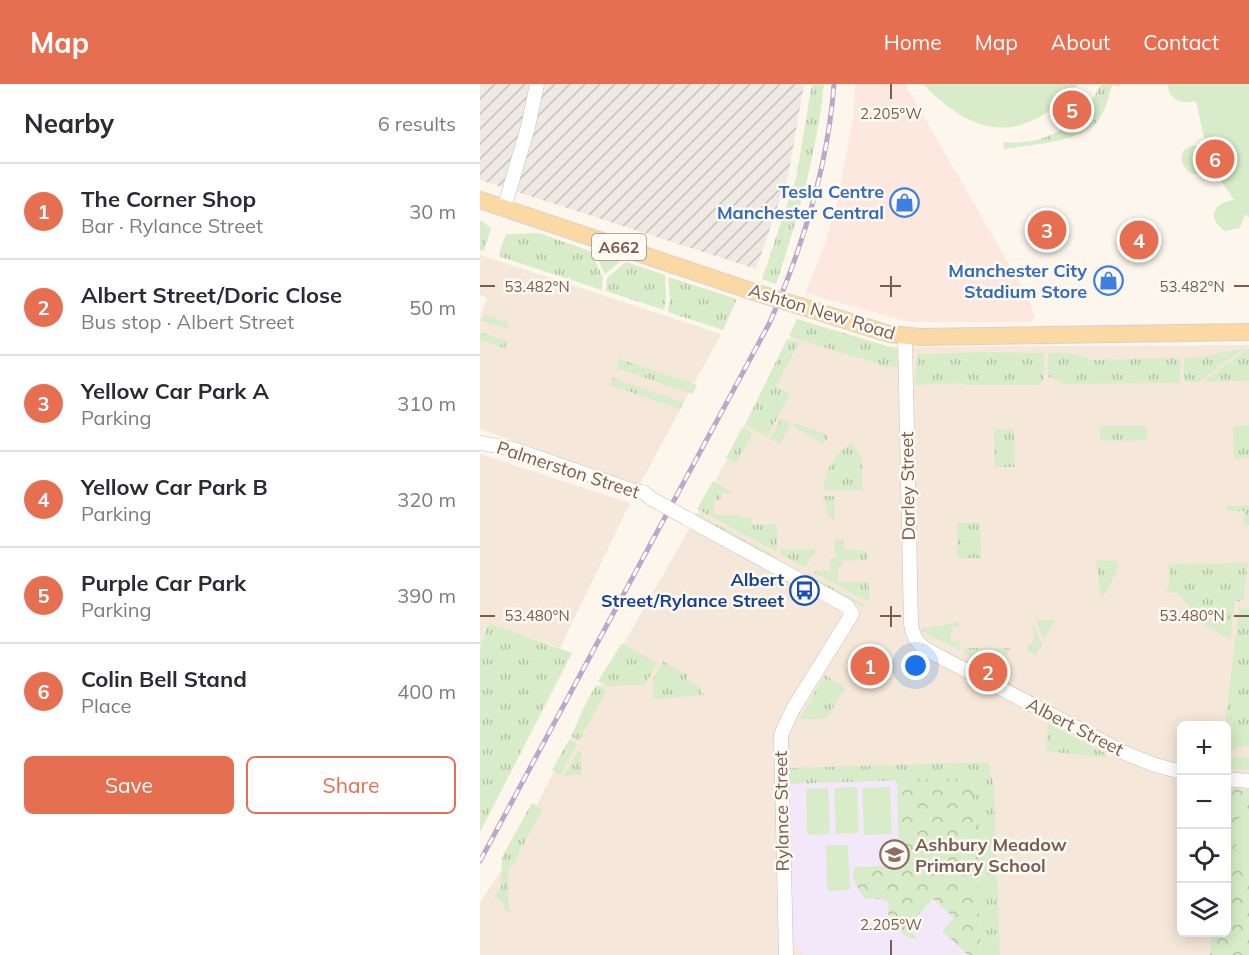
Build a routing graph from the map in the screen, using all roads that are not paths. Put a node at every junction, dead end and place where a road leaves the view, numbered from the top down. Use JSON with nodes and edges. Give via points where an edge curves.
{"nodes":[{"id":1,"x":537,"y":84,"type":"edge"},
{"id":2,"x":480,"y":200,"type":"edge"},
{"id":3,"x":504,"y":208,"type":"junction"},
{"id":4,"x":1249,"y":332,"type":"edge"},
{"id":5,"x":905,"y":337,"type":"junction"},
{"id":6,"x":480,"y":442,"type":"edge"},
{"id":7,"x":852,"y":614,"type":"joint"},
{"id":8,"x":913,"y":635,"type":"joint"},
{"id":9,"x":1177,"y":771,"type":"edge"},
{"id":10,"x":1231,"y":779,"type":"edge"},
{"id":11,"x":1249,"y":781,"type":"edge"},
{"id":12,"x":786,"y":955,"type":"edge"}],
"edges":[{"from":1,"to":3,"type":"street"},
{"from":2,"to":3,"type":"main road","name":"Ashton New Road","number":"A662"},
{"from":3,"to":5,"type":"main road","name":"Ashton New Road","number":"A662","bridge":true,"via":[[758,293]]},
{"from":4,"to":5,"type":"main road","name":"Ashton New Road","number":"A662"},
{"from":5,"to":8,"type":"street","name":"Darley Street"},
{"from":6,"to":7,"type":"street","name":"Palmerston Street","bridge":true,"via":[[514,449],[643,492],[847,606]]},
{"from":7,"to":12,"type":"street","name":"Rylance Street","via":[[781,735]]},
{"from":8,"to":9,"type":"street","name":"Albert Street","via":[[922,647],[1062,721],[1125,753]]},
{"from":10,"to":11,"type":"street"}]}
